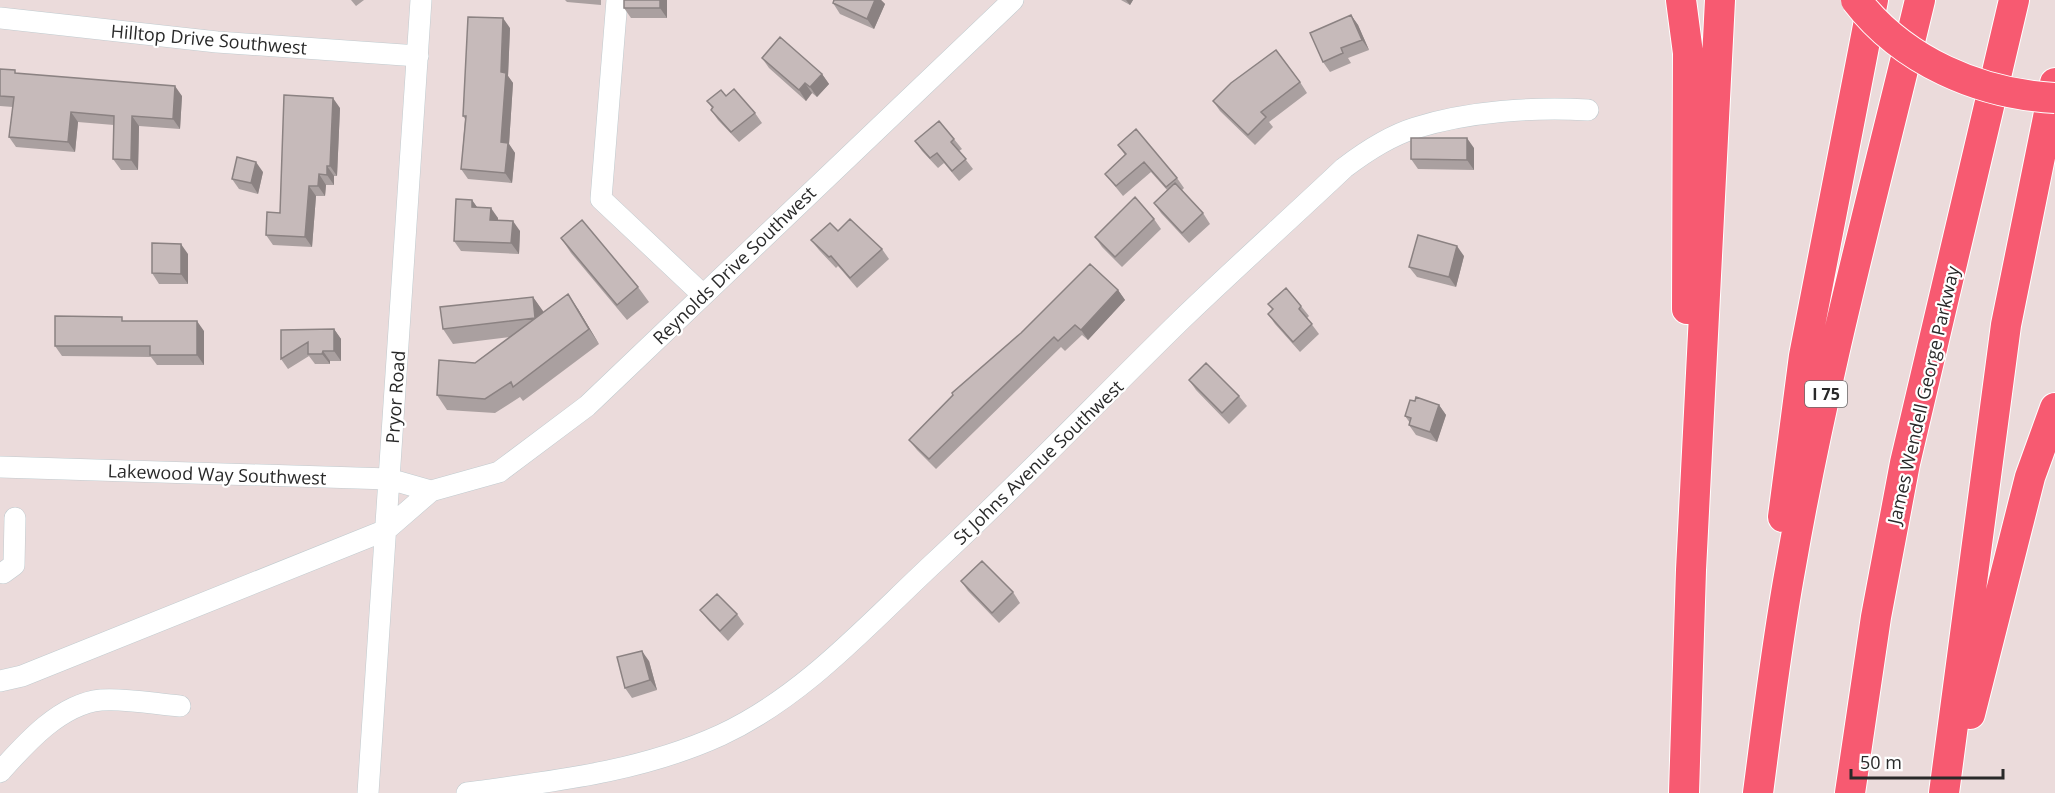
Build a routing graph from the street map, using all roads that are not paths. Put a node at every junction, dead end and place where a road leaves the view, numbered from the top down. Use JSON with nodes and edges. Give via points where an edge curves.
{"nodes":[{"id":1,"x":421,"y":0,"type":"edge"},
{"id":2,"x":617,"y":0,"type":"edge"},
{"id":3,"x":1681,"y":0,"type":"edge"},
{"id":4,"x":1720,"y":0,"type":"edge"},
{"id":5,"x":1856,"y":0,"type":"edge"},
{"id":6,"x":1873,"y":0,"type":"edge"},
{"id":7,"x":1920,"y":0,"type":"edge"},
{"id":8,"x":2014,"y":0,"type":"edge"},
{"id":9,"x":1012,"y":1,"type":"edge"},
{"id":10,"x":0,"y":18,"type":"edge"},
{"id":11,"x":418,"y":56,"type":"junction"},
{"id":12,"x":2055,"y":83,"type":"edge"},
{"id":13,"x":2055,"y":98,"type":"edge"},
{"id":14,"x":1588,"y":110,"type":"dead end"},
{"id":15,"x":703,"y":295,"type":"junction"},
{"id":16,"x":2055,"y":408,"type":"edge"},
{"id":17,"x":0,"y":467,"type":"edge"},
{"id":18,"x":389,"y":479,"type":"junction"},
{"id":19,"x":431,"y":491,"type":"junction"},
{"id":20,"x":15,"y":518,"type":"dead end"},
{"id":21,"x":386,"y":530,"type":"junction"},
{"id":22,"x":1691,"y":570,"type":"junction"},
{"id":23,"x":3,"y":573,"type":"dead end"},
{"id":24,"x":0,"y":681,"type":"edge"},
{"id":25,"x":180,"y":706,"type":"dead end"},
{"id":26,"x":0,"y":772,"type":"edge"},
{"id":27,"x":537,"y":788,"type":"edge"},
{"id":28,"x":368,"y":793,"type":"edge"},
{"id":29,"x":467,"y":793,"type":"edge"},
{"id":30,"x":1684,"y":793,"type":"edge"},
{"id":31,"x":1758,"y":793,"type":"edge"},
{"id":32,"x":1850,"y":793,"type":"edge"},
{"id":33,"x":1944,"y":793,"type":"edge"},
{"id":34,"x":1950,"y":793,"type":"edge"}],
"edges":[{"from":1,"to":11,"type":"street","name":"Pryor Road"},
{"from":2,"to":15,"type":"street","via":[[601,200]]},
{"from":3,"to":22,"type":"highway","via":[[1688,53],[1686,256]]},
{"from":4,"to":22,"type":"highway"},
{"from":5,"to":13,"type":"highway","bridge":true,"via":[[1894,38],[1927,62],[1987,87]]},
{"from":6,"to":31,"type":"highway","via":[[1804,356],[1787,472]]},
{"from":7,"to":31,"type":"highway","number":"I 75","via":[[1805,490],[1778,640]]},
{"from":8,"to":32,"type":"highway","name":"James Wendell George Parkway","via":[[1905,464],[1876,617]]},
{"from":9,"to":15,"type":"street","name":"Reynolds Drive Southwest"},
{"from":10,"to":11,"type":"street","name":"Hilltop Drive Southwest","via":[[217,42]]},
{"from":11,"to":18,"type":"street","name":"Pryor Road"},
{"from":12,"to":33,"type":"highway","via":[[2006,324]]},
{"from":14,"to":27,"type":"street","name":"St Johns Avenue Southwest","via":[[1545,108],[1484,114],[1414,128],[1369,149],[1182,320],[1021,482],[814,675],[770,707],[722,734],[664,758]]},
{"from":15,"to":19,"type":"street","name":"Reynolds Drive Southwest","via":[[587,406],[499,472]]},
{"from":16,"to":34,"type":"highway","via":[[2030,477]]},
{"from":17,"to":18,"type":"street","name":"Lakewood Way Southwest"},
{"from":18,"to":19,"type":"street","name":"Lakewood Way Southwest"},
{"from":18,"to":21,"type":"street","name":"Pryor Road"},
{"from":19,"to":21,"type":"street"},
{"from":20,"to":23,"type":"street","via":[[14,565]]},
{"from":21,"to":24,"type":"street","via":[[22,676]]},
{"from":21,"to":28,"type":"street","name":"Pryor Road"},
{"from":22,"to":30,"type":"highway"},
{"from":25,"to":26,"type":"street","via":[[100,700],[61,715],[31,738]]},
{"from":27,"to":29,"type":"street","name":"St Johns Avenue Southwest"}]}
